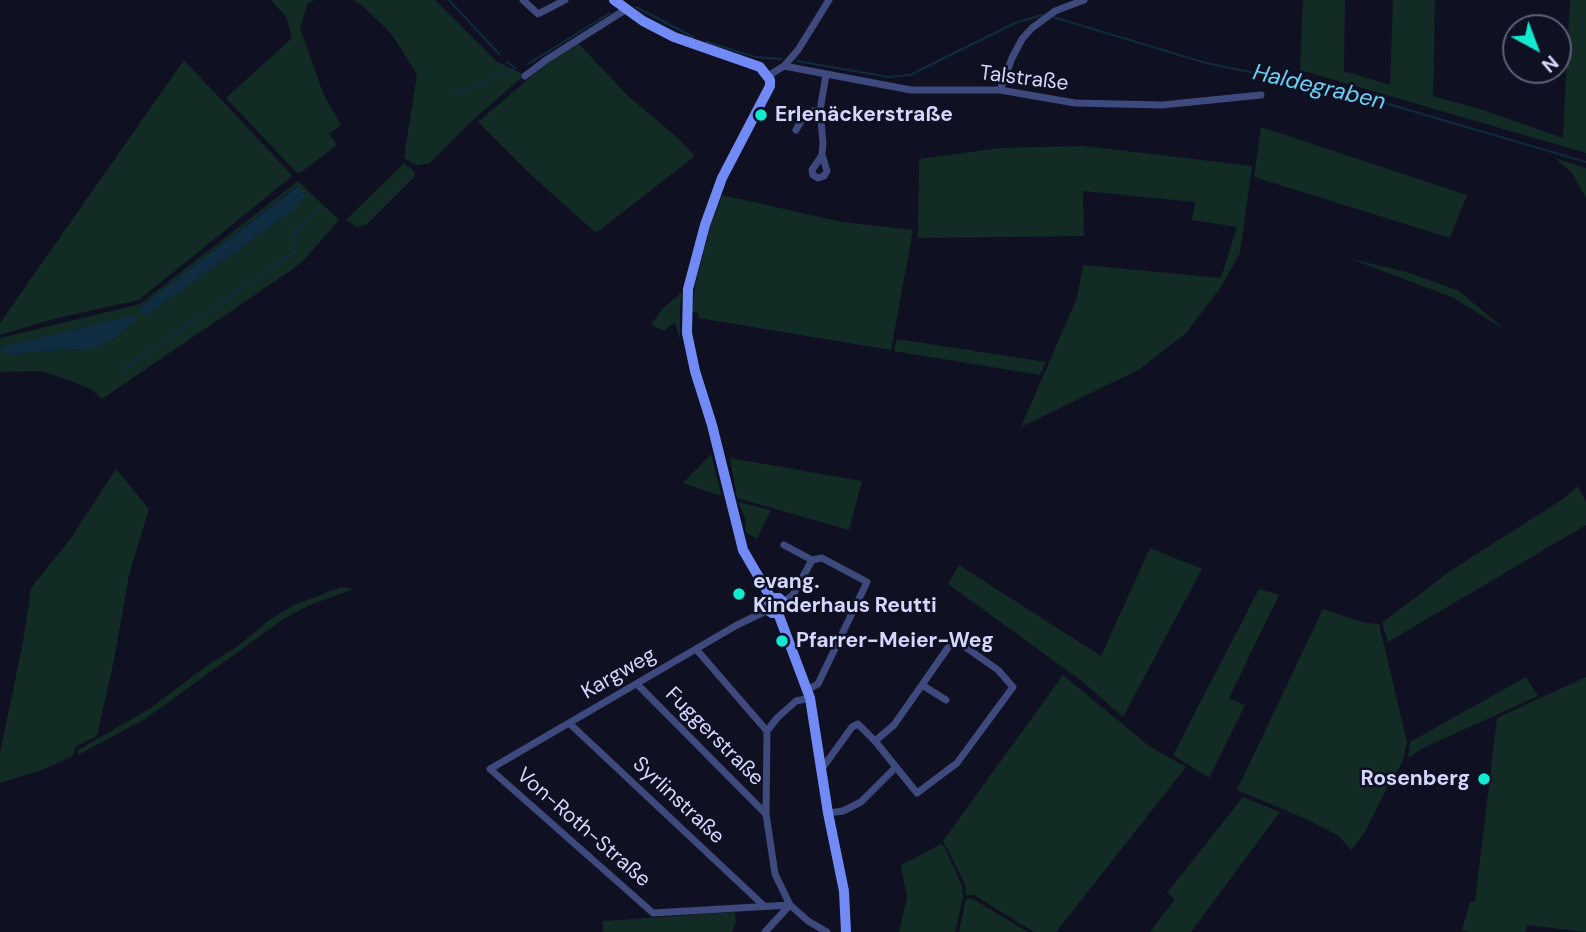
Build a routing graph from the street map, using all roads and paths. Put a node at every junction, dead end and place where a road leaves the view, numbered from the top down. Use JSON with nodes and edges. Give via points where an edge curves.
{"nodes":[{"id":1,"x":523,"y":0,"type":"edge"},
{"id":2,"x":565,"y":0,"type":"edge"},
{"id":3,"x":614,"y":0,"type":"edge"},
{"id":4,"x":830,"y":0,"type":"edge"},
{"id":5,"x":1084,"y":0,"type":"edge"},
{"id":6,"x":625,"y":10,"type":"junction"},
{"id":7,"x":784,"y":66,"type":"junction"},
{"id":8,"x":826,"y":75,"type":"junction"},
{"id":9,"x":525,"y":76,"type":"dead end"},
{"id":10,"x":768,"y":76,"type":"junction"},
{"id":11,"x":1000,"y":90,"type":"junction"},
{"id":12,"x":1261,"y":94,"type":"dead end"},
{"id":13,"x":820,"y":110,"type":"junction"},
{"id":14,"x":796,"y":131,"type":"dead end"},
{"id":15,"x":822,"y":155,"type":"dead end"},
{"id":16,"x":784,"y":545,"type":"dead end"},
{"id":17,"x":812,"y":560,"type":"junction"},
{"id":18,"x":771,"y":598,"type":"junction"},
{"id":19,"x":783,"y":602,"type":"junction"},
{"id":20,"x":773,"y":612,"type":"junction"},
{"id":21,"x":696,"y":649,"type":"junction"},
{"id":22,"x":637,"y":684,"type":"junction"},
{"id":23,"x":922,"y":684,"type":"junction"},
{"id":24,"x":809,"y":694,"type":"junction"},
{"id":25,"x":946,"y":700,"type":"dead end"},
{"id":26,"x":569,"y":723,"type":"junction"},
{"id":27,"x":766,"y":731,"type":"junction"},
{"id":28,"x":875,"y":741,"type":"junction"},
{"id":29,"x":896,"y":767,"type":"junction"},
{"id":30,"x":489,"y":769,"type":"joint"},
{"id":31,"x":821,"y":770,"type":"junction"},
{"id":32,"x":828,"y":813,"type":"junction"},
{"id":33,"x":766,"y":814,"type":"junction"},
{"id":34,"x":763,"y":905,"type":"junction"},
{"id":35,"x":790,"y":905,"type":"junction"},
{"id":36,"x":765,"y":932,"type":"edge"},
{"id":37,"x":827,"y":932,"type":"edge"},
{"id":38,"x":846,"y":932,"type":"edge"}],
"edges":[{"from":1,"to":2,"type":"street","via":[[538,14]]},
{"from":3,"to":6,"type":"street"},
{"from":4,"to":7,"type":"street","via":[[799,51]]},
{"from":5,"to":11,"type":"street","via":[[1055,11],[1032,28],[1012,58]]},
{"from":6,"to":9,"type":"street"},
{"from":6,"to":10,"type":"street","via":[[674,37],[760,67]]},
{"from":7,"to":8,"type":"street","name":"Talstraße"},
{"from":7,"to":10,"type":"street"},
{"from":8,"to":11,"type":"street","name":"Talstraße","via":[[911,90]]},
{"from":8,"to":13,"type":"street"},
{"from":10,"to":18,"type":"street","via":[[770,86],[715,196],[688,289],[687,333],[743,550]]},
{"from":11,"to":12,"type":"street","name":"Talstraße","via":[[1070,103],[1136,106]]},
{"from":13,"to":14,"type":"street","via":[[806,112]]},
{"from":13,"to":15,"type":"street"},
{"from":16,"to":17,"type":"street"},
{"from":17,"to":19,"type":"street","via":[[793,595]]},
{"from":17,"to":24,"type":"street","via":[[822,558],[867,582]]},
{"from":18,"to":19,"type":"street"},
{"from":18,"to":20,"type":"street","via":[[766,605]]},
{"from":19,"to":20,"type":"street","via":[[783,607]]},
{"from":20,"to":21,"type":"street","name":"Kargweg"},
{"from":20,"to":24,"type":"street"},
{"from":21,"to":22,"type":"street","name":"Kargweg"},
{"from":21,"to":27,"type":"street"},
{"from":22,"to":26,"type":"street","name":"Kargweg"},
{"from":22,"to":33,"type":"street","name":"Fuggerstraße"},
{"from":23,"to":25,"type":"street"},
{"from":23,"to":28,"type":"street","via":[[894,725]]},
{"from":23,"to":29,"type":"street","via":[[954,639],[998,670],[1013,687],[957,763],[917,793]]},
{"from":24,"to":27,"type":"street"},
{"from":24,"to":31,"type":"street"},
{"from":26,"to":30,"type":"street","name":"Kargweg"},
{"from":26,"to":34,"type":"street","name":"Syrlinstraße"},
{"from":27,"to":33,"type":"street"},
{"from":28,"to":29,"type":"street"},
{"from":28,"to":31,"type":"street","via":[[858,724],[852,727]]},
{"from":29,"to":32,"type":"street","via":[[861,802]]},
{"from":30,"to":34,"type":"street","name":"Von-Roth-Straße","via":[[653,913]]},
{"from":31,"to":32,"type":"street"},
{"from":32,"to":38,"type":"street","via":[[844,891]]},
{"from":33,"to":35,"type":"street","via":[[775,874]]},
{"from":34,"to":35,"type":"street"},
{"from":35,"to":36,"type":"street"},
{"from":35,"to":37,"type":"street"}]}
